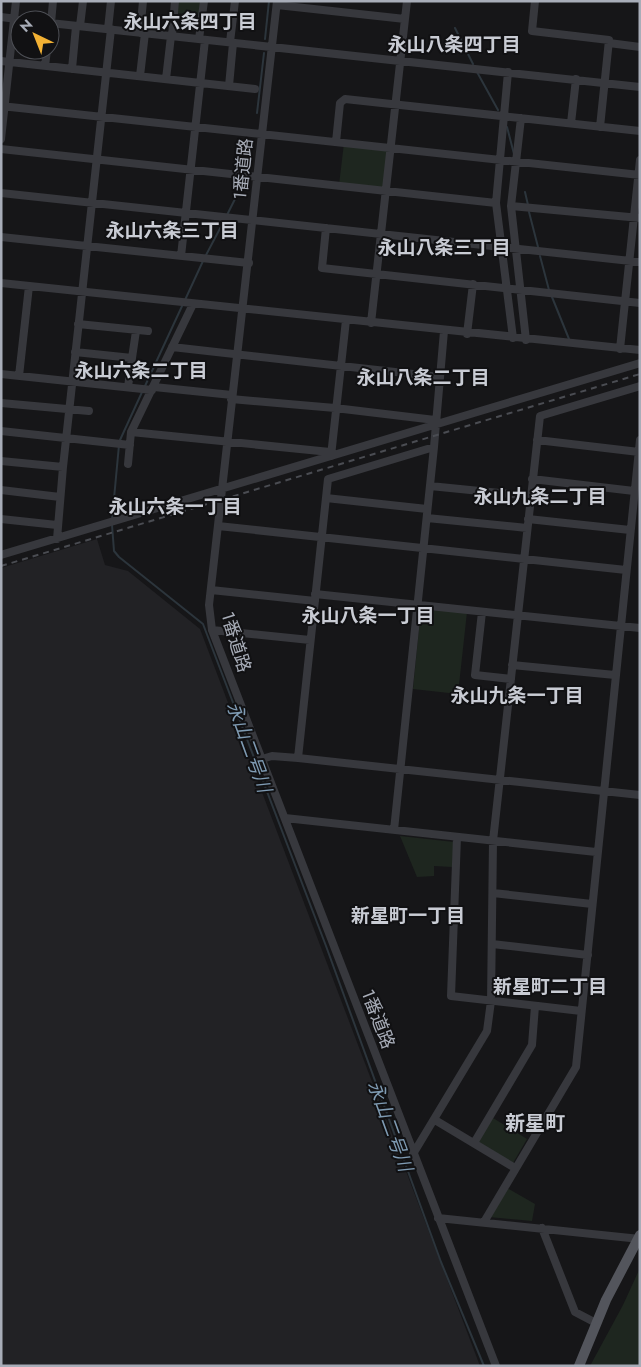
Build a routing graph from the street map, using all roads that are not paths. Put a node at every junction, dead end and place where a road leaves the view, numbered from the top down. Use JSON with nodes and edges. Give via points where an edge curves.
{"nodes":[{"id":1,"x":83,"y":1,"type":"edge"},
{"id":2,"x":111,"y":1,"type":"edge"},
{"id":3,"x":143,"y":1,"type":"edge"},
{"id":4,"x":176,"y":1,"type":"edge"},
{"id":5,"x":204,"y":1,"type":"edge"},
{"id":6,"x":235,"y":1,"type":"edge"},
{"id":7,"x":407,"y":1,"type":"edge"},
{"id":8,"x":535,"y":1,"type":"edge"},
{"id":9,"x":277,"y":3,"type":"edge"},
{"id":10,"x":405,"y":19,"type":"junction"},
{"id":11,"x":60,"y":24,"type":"edge"},
{"id":12,"x":78,"y":26,"type":"junction"},
{"id":13,"x":109,"y":29,"type":"junction"},
{"id":14,"x":142,"y":33,"type":"junction"},
{"id":15,"x":171,"y":36,"type":"junction"},
{"id":16,"x":10,"y":38,"type":"edge"},
{"id":17,"x":202,"y":39,"type":"junction"},
{"id":18,"x":232,"y":42,"type":"junction"},
{"id":19,"x":609,"y":43,"type":"junction"},
{"id":20,"x":272,"y":46,"type":"junction"},
{"id":21,"x":640,"y":47,"type":"edge"},
{"id":22,"x":46,"y":60,"type":"edge"},
{"id":23,"x":400,"y":60,"type":"junction"},
{"id":24,"x":5,"y":62,"type":"edge"},
{"id":25,"x":45,"y":66,"type":"junction"},
{"id":26,"x":72,"y":69,"type":"junction"},
{"id":27,"x":508,"y":72,"type":"junction"},
{"id":28,"x":106,"y":73,"type":"junction"},
{"id":29,"x":140,"y":76,"type":"junction"},
{"id":30,"x":166,"y":79,"type":"junction"},
{"id":31,"x":576,"y":79,"type":"junction"},
{"id":32,"x":605,"y":82,"type":"junction"},
{"id":33,"x":200,"y":83,"type":"junction"},
{"id":34,"x":228,"y":86,"type":"junction"},
{"id":35,"x":640,"y":87,"type":"edge"},
{"id":36,"x":255,"y":89,"type":"dead end"},
{"id":37,"x":396,"y":104,"type":"junction"},
{"id":38,"x":3,"y":106,"type":"edge"},
{"id":39,"x":101,"y":116,"type":"junction"},
{"id":40,"x":504,"y":116,"type":"junction"},
{"id":41,"x":521,"y":118,"type":"junction"},
{"id":42,"x":570,"y":124,"type":"junction"},
{"id":43,"x":194,"y":127,"type":"junction"},
{"id":44,"x":600,"y":127,"type":"junction"},
{"id":45,"x":640,"y":131,"type":"edge"},
{"id":46,"x":262,"y":134,"type":"junction"},
{"id":47,"x":2,"y":135,"type":"edge"},
{"id":48,"x":1,"y":139,"type":"edge"},
{"id":49,"x":336,"y":142,"type":"junction"},
{"id":50,"x":391,"y":148,"type":"junction"},
{"id":51,"x":1,"y":149,"type":"edge"},
{"id":52,"x":96,"y":159,"type":"junction"},
{"id":53,"x":501,"y":159,"type":"junction"},
{"id":54,"x":640,"y":160,"type":"edge"},
{"id":55,"x":516,"y":162,"type":"junction"},
{"id":56,"x":190,"y":169,"type":"junction"},
{"id":57,"x":639,"y":175,"type":"edge"},
{"id":58,"x":255,"y":176,"type":"junction"},
{"id":59,"x":386,"y":191,"type":"junction"},
{"id":60,"x":1,"y":193,"type":"edge"},
{"id":61,"x":91,"y":202,"type":"junction"},
{"id":62,"x":496,"y":203,"type":"junction"},
{"id":63,"x":511,"y":206,"type":"junction"},
{"id":64,"x":186,"y":213,"type":"junction"},
{"id":65,"x":636,"y":218,"type":"edge"},
{"id":66,"x":253,"y":221,"type":"junction"},
{"id":67,"x":326,"y":228,"type":"junction"},
{"id":68,"x":382,"y":234,"type":"junction"},
{"id":69,"x":1,"y":237,"type":"edge"},
{"id":70,"x":86,"y":246,"type":"junction"},
{"id":71,"x":502,"y":247,"type":"junction"},
{"id":72,"x":516,"y":249,"type":"junction"},
{"id":73,"x":181,"y":256,"type":"junction"},
{"id":74,"x":629,"y":261,"type":"junction"},
{"id":75,"x":640,"y":262,"type":"edge"},
{"id":76,"x":249,"y":263,"type":"junction"},
{"id":77,"x":377,"y":274,"type":"junction"},
{"id":78,"x":1,"y":283,"type":"edge"},
{"id":79,"x":473,"y":284,"type":"junction"},
{"id":80,"x":28,"y":286,"type":"junction"},
{"id":81,"x":506,"y":288,"type":"junction"},
{"id":82,"x":520,"y":289,"type":"junction"},
{"id":83,"x":82,"y":292,"type":"junction"},
{"id":84,"x":625,"y":302,"type":"junction"},
{"id":85,"x":640,"y":303,"type":"edge"},
{"id":86,"x":191,"y":304,"type":"junction"},
{"id":87,"x":241,"y":309,"type":"junction"},
{"id":88,"x":346,"y":320,"type":"junction"},
{"id":89,"x":371,"y":323,"type":"junction"},
{"id":90,"x":78,"y":324,"type":"junction"},
{"id":91,"x":136,"y":330,"type":"junction"},
{"id":92,"x":148,"y":331,"type":"dead end"},
{"id":93,"x":444,"y":331,"type":"junction"},
{"id":94,"x":467,"y":334,"type":"junction"},
{"id":95,"x":513,"y":338,"type":"junction"},
{"id":96,"x":526,"y":340,"type":"junction"},
{"id":97,"x":172,"y":348,"type":"junction"},
{"id":98,"x":620,"y":349,"type":"junction"},
{"id":99,"x":640,"y":350,"type":"edge"},
{"id":100,"x":75,"y":352,"type":"junction"},
{"id":101,"x":236,"y":355,"type":"junction"},
{"id":102,"x":132,"y":358,"type":"junction"},
{"id":103,"x":640,"y":363,"type":"edge"},
{"id":104,"x":340,"y":365,"type":"junction"},
{"id":105,"x":1,"y":374,"type":"edge"},
{"id":106,"x":19,"y":376,"type":"junction"},
{"id":107,"x":440,"y":377,"type":"junction"},
{"id":108,"x":73,"y":382,"type":"junction"},
{"id":109,"x":640,"y":386,"type":"edge"},
{"id":110,"x":128,"y":387,"type":"junction"},
{"id":111,"x":151,"y":389,"type":"junction"},
{"id":112,"x":232,"y":397,"type":"junction"},
{"id":113,"x":1,"y":403,"type":"edge"},
{"id":114,"x":335,"y":408,"type":"junction"},
{"id":115,"x":70,"y":410,"type":"junction"},
{"id":116,"x":89,"y":411,"type":"dead end"},
{"id":117,"x":435,"y":423,"type":"junction"},
{"id":118,"x":1,"y":431,"type":"edge"},
{"id":119,"x":131,"y":432,"type":"junction"},
{"id":120,"x":66,"y":438,"type":"junction"},
{"id":121,"x":537,"y":440,"type":"junction"},
{"id":122,"x":640,"y":440,"type":"edge"},
{"id":123,"x":227,"y":441,"type":"junction"},
{"id":124,"x":127,"y":445,"type":"junction"},
{"id":125,"x":434,"y":447,"type":"junction"},
{"id":126,"x":638,"y":452,"type":"edge"},
{"id":127,"x":331,"y":454,"type":"junction"},
{"id":128,"x":1,"y":461,"type":"edge"},
{"id":129,"x":128,"y":464,"type":"dead end"},
{"id":130,"x":63,"y":467,"type":"junction"},
{"id":131,"x":532,"y":479,"type":"junction"},
{"id":132,"x":430,"y":486,"type":"junction"},
{"id":133,"x":1,"y":490,"type":"edge"},
{"id":134,"x":222,"y":490,"type":"junction"},
{"id":135,"x":634,"y":491,"type":"junction"},
{"id":136,"x":531,"y":496,"type":"junction"},
{"id":137,"x":60,"y":497,"type":"junction"},
{"id":138,"x":326,"y":498,"type":"junction"},
{"id":139,"x":427,"y":509,"type":"junction"},
{"id":140,"x":1,"y":518,"type":"edge"},
{"id":141,"x":427,"y":518,"type":"junction"},
{"id":142,"x":528,"y":519,"type":"junction"},
{"id":143,"x":57,"y":525,"type":"junction"},
{"id":144,"x":218,"y":526,"type":"junction"},
{"id":145,"x":527,"y":528,"type":"junction"},
{"id":146,"x":630,"y":530,"type":"junction"},
{"id":147,"x":322,"y":537,"type":"junction"},
{"id":148,"x":57,"y":539,"type":"junction"},
{"id":149,"x":423,"y":548,"type":"junction"},
{"id":150,"x":1,"y":555,"type":"edge"},
{"id":151,"x":524,"y":559,"type":"junction"},
{"id":152,"x":626,"y":570,"type":"junction"},
{"id":153,"x":211,"y":590,"type":"junction"},
{"id":154,"x":315,"y":598,"type":"junction"},
{"id":155,"x":418,"y":605,"type":"junction"},
{"id":156,"x":482,"y":612,"type":"junction"},
{"id":157,"x":518,"y":615,"type":"junction"},
{"id":158,"x":620,"y":626,"type":"junction"},
{"id":159,"x":640,"y":628,"type":"edge"},
{"id":160,"x":212,"y":630,"type":"junction"},
{"id":161,"x":310,"y":640,"type":"junction"},
{"id":162,"x":512,"y":665,"type":"junction"},
{"id":163,"x":615,"y":675,"type":"junction"},
{"id":164,"x":511,"y":679,"type":"junction"},
{"id":165,"x":262,"y":758,"type":"junction"},
{"id":166,"x":298,"y":758,"type":"junction"},
{"id":167,"x":400,"y":770,"type":"junction"},
{"id":168,"x":500,"y":781,"type":"junction"},
{"id":169,"x":603,"y":791,"type":"junction"},
{"id":170,"x":640,"y":795,"type":"edge"},
{"id":171,"x":285,"y":818,"type":"junction"},
{"id":172,"x":394,"y":830,"type":"junction"},
{"id":173,"x":457,"y":837,"type":"junction"},
{"id":174,"x":494,"y":842,"type":"junction"},
{"id":175,"x":596,"y":852,"type":"junction"},
{"id":176,"x":493,"y":893,"type":"junction"},
{"id":177,"x":592,"y":904,"type":"junction"},
{"id":178,"x":492,"y":944,"type":"junction"},
{"id":179,"x":588,"y":955,"type":"junction"},
{"id":180,"x":491,"y":1001,"type":"junction"},
{"id":181,"x":535,"y":1006,"type":"junction"},
{"id":182,"x":581,"y":1011,"type":"junction"},
{"id":183,"x":435,"y":1120,"type":"junction"},
{"id":184,"x":474,"y":1143,"type":"junction"},
{"id":185,"x":414,"y":1154,"type":"junction"},
{"id":186,"x":515,"y":1168,"type":"junction"},
{"id":187,"x":438,"y":1218,"type":"junction"},
{"id":188,"x":484,"y":1222,"type":"junction"},
{"id":189,"x":542,"y":1228,"type":"junction"},
{"id":190,"x":639,"y":1238,"type":"edge"},
{"id":191,"x":596,"y":1323,"type":"junction"},
{"id":192,"x":496,"y":1366,"type":"edge"},
{"id":193,"x":580,"y":1366,"type":"edge"}],
"edges":[{"from":1,"to":12,"type":"street"},
{"from":2,"to":13,"type":"street"},
{"from":3,"to":14,"type":"street"},
{"from":4,"to":15,"type":"street"},
{"from":5,"to":17,"type":"street"},
{"from":6,"to":18,"type":"street"},
{"from":7,"to":10,"type":"street"},
{"from":8,"to":19,"type":"street","via":[[532,31],[609,40]]},
{"from":9,"to":10,"type":"street"},
{"from":9,"to":20,"type":"street","name":"1番道路"},
{"from":10,"to":23,"type":"street"},
{"from":11,"to":12,"type":"street"},
{"from":12,"to":13,"type":"street"},
{"from":12,"to":26,"type":"street"},
{"from":13,"to":14,"type":"street"},
{"from":13,"to":28,"type":"street"},
{"from":14,"to":15,"type":"street"},
{"from":14,"to":29,"type":"street"},
{"from":15,"to":17,"type":"street"},
{"from":15,"to":30,"type":"street"},
{"from":16,"to":24,"type":"street"},
{"from":17,"to":18,"type":"street"},
{"from":17,"to":33,"type":"street"},
{"from":18,"to":20,"type":"street"},
{"from":18,"to":34,"type":"street"},
{"from":19,"to":21,"type":"street"},
{"from":19,"to":32,"type":"street"},
{"from":20,"to":23,"type":"street"},
{"from":20,"to":46,"type":"street","name":"1番道路"},
{"from":22,"to":25,"type":"street"},
{"from":23,"to":27,"type":"street"},
{"from":23,"to":37,"type":"street"},
{"from":24,"to":25,"type":"street"},
{"from":24,"to":38,"type":"street"},
{"from":25,"to":26,"type":"street"},
{"from":26,"to":28,"type":"street"},
{"from":27,"to":31,"type":"street"},
{"from":27,"to":40,"type":"street"},
{"from":28,"to":29,"type":"street"},
{"from":28,"to":39,"type":"street"},
{"from":29,"to":30,"type":"street"},
{"from":30,"to":33,"type":"street"},
{"from":31,"to":32,"type":"street"},
{"from":31,"to":42,"type":"street"},
{"from":32,"to":35,"type":"street"},
{"from":32,"to":44,"type":"street"},
{"from":33,"to":34,"type":"street"},
{"from":33,"to":43,"type":"street"},
{"from":34,"to":36,"type":"street"},
{"from":37,"to":40,"type":"street"},
{"from":37,"to":49,"type":"street","via":[[345,99],[340,103]]},
{"from":37,"to":50,"type":"street"},
{"from":38,"to":39,"type":"street"},
{"from":38,"to":47,"type":"street"},
{"from":39,"to":43,"type":"street"},
{"from":39,"to":52,"type":"street"},
{"from":40,"to":41,"type":"street"},
{"from":40,"to":53,"type":"street"},
{"from":41,"to":42,"type":"street"},
{"from":41,"to":55,"type":"street"},
{"from":42,"to":44,"type":"street"},
{"from":43,"to":46,"type":"street"},
{"from":43,"to":56,"type":"street"},
{"from":44,"to":45,"type":"street"},
{"from":46,"to":49,"type":"street"},
{"from":46,"to":58,"type":"street","name":"1番道路"},
{"from":47,"to":48,"type":"street"},
{"from":49,"to":50,"type":"street"},
{"from":50,"to":53,"type":"street"},
{"from":50,"to":59,"type":"street"},
{"from":51,"to":52,"type":"street"},
{"from":52,"to":56,"type":"street"},
{"from":52,"to":61,"type":"street"},
{"from":53,"to":55,"type":"street"},
{"from":53,"to":62,"type":"street"},
{"from":54,"to":57,"type":"street"},
{"from":55,"to":57,"type":"street"},
{"from":55,"to":63,"type":"street"},
{"from":56,"to":58,"type":"street"},
{"from":56,"to":64,"type":"street"},
{"from":57,"to":65,"type":"street"},
{"from":58,"to":59,"type":"street"},
{"from":58,"to":66,"type":"street","name":"1番道路"},
{"from":59,"to":62,"type":"street"},
{"from":59,"to":68,"type":"street"},
{"from":60,"to":61,"type":"street"},
{"from":61,"to":64,"type":"street"},
{"from":61,"to":70,"type":"street"},
{"from":62,"to":71,"type":"street"},
{"from":63,"to":65,"type":"street"},
{"from":63,"to":72,"type":"street"},
{"from":64,"to":66,"type":"street"},
{"from":64,"to":73,"type":"street"},
{"from":65,"to":74,"type":"street"},
{"from":66,"to":67,"type":"street"},
{"from":66,"to":76,"type":"street","name":"1番道路"},
{"from":67,"to":68,"type":"street"},
{"from":67,"to":77,"type":"street","via":[[322,268]]},
{"from":68,"to":71,"type":"street"},
{"from":68,"to":77,"type":"street"},
{"from":69,"to":70,"type":"street"},
{"from":70,"to":73,"type":"street"},
{"from":70,"to":83,"type":"street"},
{"from":71,"to":72,"type":"street"},
{"from":71,"to":81,"type":"street"},
{"from":72,"to":74,"type":"street"},
{"from":72,"to":82,"type":"street"},
{"from":73,"to":76,"type":"street"},
{"from":74,"to":75,"type":"street"},
{"from":74,"to":84,"type":"street"},
{"from":76,"to":87,"type":"street","name":"1番道路"},
{"from":77,"to":79,"type":"street"},
{"from":77,"to":89,"type":"street"},
{"from":78,"to":80,"type":"street"},
{"from":79,"to":81,"type":"street"},
{"from":79,"to":94,"type":"street"},
{"from":80,"to":83,"type":"street"},
{"from":80,"to":106,"type":"street"},
{"from":81,"to":82,"type":"street"},
{"from":81,"to":95,"type":"street"},
{"from":82,"to":84,"type":"street"},
{"from":82,"to":96,"type":"street"},
{"from":83,"to":86,"type":"street"},
{"from":83,"to":90,"type":"street"},
{"from":84,"to":85,"type":"street"},
{"from":84,"to":98,"type":"street"},
{"from":86,"to":87,"type":"street"},
{"from":86,"to":97,"type":"street"},
{"from":87,"to":88,"type":"street"},
{"from":87,"to":101,"type":"street","name":"1番道路"},
{"from":88,"to":89,"type":"street"},
{"from":88,"to":104,"type":"street"},
{"from":89,"to":93,"type":"street"},
{"from":90,"to":91,"type":"street"},
{"from":90,"to":100,"type":"street"},
{"from":91,"to":92,"type":"street"},
{"from":91,"to":102,"type":"street"},
{"from":93,"to":94,"type":"street"},
{"from":93,"to":107,"type":"street"},
{"from":94,"to":95,"type":"street"},
{"from":95,"to":96,"type":"street"},
{"from":96,"to":98,"type":"street"},
{"from":97,"to":101,"type":"street"},
{"from":97,"to":111,"type":"street"},
{"from":98,"to":99,"type":"street"},
{"from":100,"to":102,"type":"street"},
{"from":100,"to":108,"type":"street"},
{"from":101,"to":104,"type":"street"},
{"from":101,"to":112,"type":"street","name":"1番道路"},
{"from":102,"to":110,"type":"street"},
{"from":103,"to":117,"type":"street"},
{"from":104,"to":107,"type":"street"},
{"from":104,"to":114,"type":"street"},
{"from":105,"to":106,"type":"street"},
{"from":106,"to":108,"type":"street"},
{"from":107,"to":117,"type":"street"},
{"from":108,"to":110,"type":"street"},
{"from":108,"to":115,"type":"street"},
{"from":109,"to":121,"type":"street","via":[[540,416]]},
{"from":110,"to":111,"type":"street"},
{"from":111,"to":112,"type":"street"},
{"from":111,"to":119,"type":"street"},
{"from":112,"to":114,"type":"street"},
{"from":112,"to":123,"type":"street","name":"1番道路"},
{"from":113,"to":115,"type":"street"},
{"from":114,"to":117,"type":"street"},
{"from":114,"to":127,"type":"street"},
{"from":115,"to":116,"type":"street"},
{"from":115,"to":120,"type":"street"},
{"from":117,"to":125,"type":"street"},
{"from":117,"to":127,"type":"street"},
{"from":118,"to":120,"type":"street"},
{"from":119,"to":123,"type":"street"},
{"from":119,"to":124,"type":"street"},
{"from":120,"to":124,"type":"street"},
{"from":120,"to":130,"type":"street"},
{"from":121,"to":126,"type":"street"},
{"from":121,"to":131,"type":"street"},
{"from":122,"to":126,"type":"street"},
{"from":123,"to":127,"type":"street"},
{"from":123,"to":134,"type":"street","name":"1番道路"},
{"from":124,"to":129,"type":"street"},
{"from":125,"to":132,"type":"street"},
{"from":125,"to":138,"type":"street","via":[[328,479]]},
{"from":126,"to":135,"type":"street"},
{"from":127,"to":134,"type":"street"},
{"from":128,"to":130,"type":"street"},
{"from":130,"to":137,"type":"street"},
{"from":131,"to":135,"type":"street"},
{"from":131,"to":136,"type":"street"},
{"from":132,"to":136,"type":"street"},
{"from":132,"to":139,"type":"street"},
{"from":133,"to":137,"type":"street"},
{"from":134,"to":144,"type":"street","name":"1番道路"},
{"from":134,"to":148,"type":"street"},
{"from":135,"to":146,"type":"street"},
{"from":136,"to":142,"type":"street"},
{"from":137,"to":143,"type":"street"},
{"from":138,"to":139,"type":"street"},
{"from":138,"to":147,"type":"street"},
{"from":139,"to":141,"type":"street"},
{"from":140,"to":143,"type":"street"},
{"from":141,"to":145,"type":"street"},
{"from":141,"to":149,"type":"street"},
{"from":142,"to":145,"type":"street"},
{"from":142,"to":146,"type":"street"},
{"from":143,"to":148,"type":"street"},
{"from":144,"to":147,"type":"street"},
{"from":144,"to":153,"type":"street","name":"1番道路"},
{"from":145,"to":151,"type":"street"},
{"from":146,"to":152,"type":"street"},
{"from":147,"to":149,"type":"street"},
{"from":147,"to":154,"type":"street"},
{"from":148,"to":150,"type":"street"},
{"from":149,"to":151,"type":"street"},
{"from":149,"to":155,"type":"street"},
{"from":151,"to":152,"type":"street"},
{"from":151,"to":157,"type":"street"},
{"from":152,"to":158,"type":"street"},
{"from":153,"to":154,"type":"street"},
{"from":153,"to":160,"type":"street","name":"1番道路"},
{"from":154,"to":155,"type":"street"},
{"from":154,"to":161,"type":"street"},
{"from":155,"to":156,"type":"street"},
{"from":155,"to":167,"type":"street"},
{"from":156,"to":157,"type":"street"},
{"from":156,"to":164,"type":"street","via":[[475,675]]},
{"from":157,"to":158,"type":"street"},
{"from":157,"to":162,"type":"street"},
{"from":158,"to":159,"type":"street"},
{"from":158,"to":163,"type":"street"},
{"from":160,"to":161,"type":"street"},
{"from":160,"to":165,"type":"street","name":"1番道路"},
{"from":161,"to":166,"type":"street"},
{"from":162,"to":163,"type":"street"},
{"from":162,"to":164,"type":"street"},
{"from":163,"to":169,"type":"street"},
{"from":164,"to":168,"type":"street"},
{"from":165,"to":166,"type":"street"},
{"from":165,"to":171,"type":"street","name":"1番道路"},
{"from":166,"to":167,"type":"street"},
{"from":167,"to":168,"type":"street"},
{"from":167,"to":172,"type":"street"},
{"from":168,"to":169,"type":"street"},
{"from":168,"to":174,"type":"street"},
{"from":169,"to":170,"type":"street"},
{"from":169,"to":175,"type":"street"},
{"from":171,"to":172,"type":"street"},
{"from":171,"to":185,"type":"street","name":"1番道路"},
{"from":172,"to":173,"type":"street"},
{"from":173,"to":174,"type":"street"},
{"from":173,"to":180,"type":"street","via":[[451,996]]},
{"from":174,"to":175,"type":"street"},
{"from":174,"to":176,"type":"street"},
{"from":175,"to":177,"type":"street"},
{"from":176,"to":177,"type":"street"},
{"from":176,"to":178,"type":"street"},
{"from":177,"to":179,"type":"street"},
{"from":178,"to":179,"type":"street"},
{"from":178,"to":180,"type":"street"},
{"from":179,"to":182,"type":"street"},
{"from":180,"to":181,"type":"street"},
{"from":180,"to":183,"type":"street","via":[[487,1031]]},
{"from":181,"to":182,"type":"street"},
{"from":181,"to":184,"type":"street","via":[[532,1045]]},
{"from":182,"to":186,"type":"street","via":[[576,1067]]},
{"from":183,"to":184,"type":"street"},
{"from":183,"to":185,"type":"street"},
{"from":184,"to":186,"type":"street"},
{"from":185,"to":187,"type":"street","name":"1番道路"},
{"from":186,"to":188,"type":"street"},
{"from":187,"to":188,"type":"street"},
{"from":187,"to":192,"type":"street","name":"1番道路"},
{"from":188,"to":189,"type":"street"},
{"from":189,"to":190,"type":"street"},
{"from":189,"to":191,"type":"street","via":[[575,1312]]},
{"from":190,"to":191,"type":"main road"},
{"from":191,"to":193,"type":"main road"}]}
